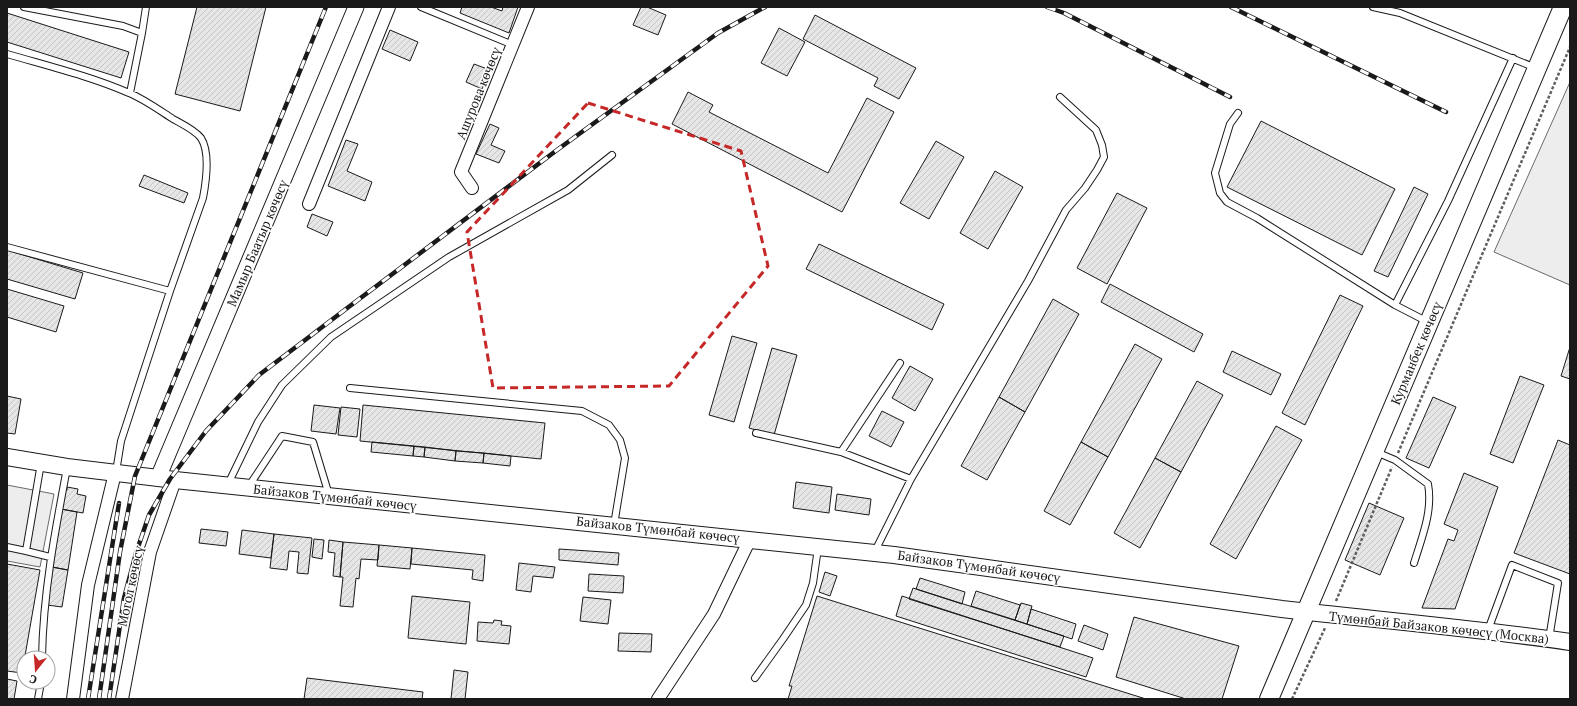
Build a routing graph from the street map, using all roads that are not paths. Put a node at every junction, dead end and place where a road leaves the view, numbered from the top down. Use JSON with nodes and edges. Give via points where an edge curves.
{"nodes":[{"id":1,"x":24,"y":7,"type":"edge"},
{"id":2,"x":146,"y":7,"type":"edge"},
{"id":3,"x":356,"y":7,"type":"edge"},
{"id":4,"x":389,"y":7,"type":"edge"},
{"id":5,"x":421,"y":7,"type":"edge"},
{"id":6,"x":528,"y":7,"type":"edge"},
{"id":7,"x":1373,"y":7,"type":"edge"},
{"id":8,"x":1563,"y":7,"type":"edge"},
{"id":9,"x":142,"y":34,"type":"junction"},
{"id":10,"x":513,"y":45,"type":"junction"},
{"id":11,"x":7,"y":54,"type":"edge"},
{"id":12,"x":1513,"y":58,"type":"junction"},
{"id":13,"x":1537,"y":69,"type":"junction"},
{"id":14,"x":130,"y":93,"type":"junction"},
{"id":15,"x":1060,"y":97,"type":"dead end"},
{"id":16,"x":1238,"y":113,"type":"dead end"},
{"id":17,"x":612,"y":155,"type":"dead end"},
{"id":18,"x":472,"y":188,"type":"dead end"},
{"id":19,"x":309,"y":204,"type":"dead end"},
{"id":20,"x":7,"y":247,"type":"edge"},
{"id":21,"x":170,"y":291,"type":"junction"},
{"id":22,"x":1395,"y":305,"type":"junction"},
{"id":23,"x":1429,"y":323,"type":"junction"},
{"id":24,"x":900,"y":364,"type":"dead end"},
{"id":25,"x":350,"y":388,"type":"dead end"},
{"id":26,"x":756,"y":433,"type":"dead end"},
{"id":27,"x":841,"y":452,"type":"junction"},
{"id":28,"x":1374,"y":452,"type":"junction"},
{"id":29,"x":7,"y":457,"type":"edge"},
{"id":30,"x":42,"y":462,"type":"junction"},
{"id":31,"x":67,"y":467,"type":"junction"},
{"id":32,"x":115,"y":473,"type":"junction"},
{"id":33,"x":158,"y":478,"type":"junction"},
{"id":34,"x":911,"y":479,"type":"junction"},
{"id":35,"x":175,"y":480,"type":"junction"},
{"id":36,"x":228,"y":486,"type":"junction"},
{"id":37,"x":248,"y":488,"type":"junction"},
{"id":38,"x":330,"y":496,"type":"junction"},
{"id":39,"x":614,"y":525,"type":"junction"},
{"id":40,"x":750,"y":539,"type":"junction"},
{"id":41,"x":7,"y":547,"type":"edge"},
{"id":42,"x":818,"y":547,"type":"junction"},
{"id":43,"x":26,"y":551,"type":"junction"},
{"id":44,"x":874,"y":553,"type":"junction"},
{"id":45,"x":50,"y":557,"type":"junction"},
{"id":46,"x":1414,"y":563,"type":"dead end"},
{"id":47,"x":1307,"y":611,"type":"junction"},
{"id":48,"x":1488,"y":630,"type":"junction"},
{"id":49,"x":1549,"y":639,"type":"junction"},
{"id":50,"x":1570,"y":642,"type":"edge"},
{"id":51,"x":42,"y":650,"type":"edge"},
{"id":52,"x":755,"y":678,"type":"dead end"},
{"id":53,"x":73,"y":699,"type":"edge"},
{"id":54,"x":122,"y":699,"type":"edge"},
{"id":55,"x":658,"y":699,"type":"edge"},
{"id":56,"x":1269,"y":699,"type":"edge"}],
"edges":[{"from":1,"to":9,"type":"lane","via":[[123,26]]},
{"from":2,"to":9,"type":"lane"},
{"from":3,"to":33,"type":"street","name":"Мамыр Баатыр көчөсү"},
{"from":4,"to":19,"type":"street"},
{"from":5,"to":10,"type":"lane"},
{"from":6,"to":10,"type":"street","name":"Ашурова көчөсү"},
{"from":7,"to":12,"type":"lane","via":[[1400,13]]},
{"from":8,"to":13,"type":"main road","name":"Курманбек көчөсү"},
{"from":9,"to":14,"type":"lane"},
{"from":10,"to":18,"type":"street","name":"Ашурова көчөсү","via":[[461,172]]},
{"from":11,"to":14,"type":"lane"},
{"from":12,"to":13,"type":"lane"},
{"from":12,"to":22,"type":"lane","via":[[1448,201]]},
{"from":13,"to":23,"type":"main road","name":"Курманбек көчөсү"},
{"from":14,"to":21,"type":"lane","via":[[201,137],[205,149],[206,184],[203,198]]},
{"from":15,"to":34,"type":"lane","via":[[1096,130],[1104,157],[1085,188],[1066,210],[1028,282]]},
{"from":16,"to":22,"type":"lane","via":[[1230,124],[1215,173],[1220,192],[1227,202]]},
{"from":17,"to":36,"type":"lane","via":[[568,190],[449,257],[331,337],[282,385],[258,422]]},
{"from":20,"to":21,"type":"lane"},
{"from":21,"to":32,"type":"lane","via":[[121,441]]},
{"from":22,"to":23,"type":"lane"},
{"from":23,"to":28,"type":"main road","name":"Курманбек көчөсү"},
{"from":24,"to":27,"type":"lane"},
{"from":25,"to":39,"type":"lane","via":[[582,411],[609,425],[620,440],[625,458]]},
{"from":26,"to":27,"type":"lane"},
{"from":27,"to":34,"type":"lane"},
{"from":28,"to":46,"type":"lane","via":[[1395,460],[1428,484],[1429,510]]},
{"from":28,"to":47,"type":"main road","name":"Курманбек көчөсү"},
{"from":29,"to":30,"type":"main road","name":"Байзаков Түмөнбай көчөсү"},
{"from":30,"to":31,"type":"main road","name":"Байзаков Түмөнбай көчөсү"},
{"from":30,"to":43,"type":"lane"},
{"from":31,"to":32,"type":"main road","name":"Байзаков Түмөнбай көчөсү"},
{"from":31,"to":45,"type":"lane"},
{"from":32,"to":33,"type":"main road","name":"Байзаков Түмөнбай көчөсү"},
{"from":32,"to":53,"type":"street","via":[[88,585]]},
{"from":33,"to":35,"type":"main road","name":"Байзаков Түмөнбай көчөсү"},
{"from":34,"to":44,"type":"lane"},
{"from":35,"to":36,"type":"main road","name":"Байзаков Түмөнбай көчөсү"},
{"from":35,"to":54,"type":"street","name":"Могол көчөсү","via":[[150,552]]},
{"from":36,"to":37,"type":"main road","name":"Байзаков Түмөнбай көчөсү"},
{"from":37,"to":38,"type":"main road","name":"Байзаков Түмөнбай көчөсү"},
{"from":37,"to":38,"type":"lane","via":[[282,436],[313,442]]},
{"from":38,"to":39,"type":"main road","name":"Байзаков Түмөнбай көчөсү"},
{"from":39,"to":40,"type":"main road","name":"Байзаков Түмөнбай көчөсү"},
{"from":40,"to":42,"type":"main road","name":"Байзаков Түмөнбай көчөсү"},
{"from":40,"to":55,"type":"street","via":[[714,614]]},
{"from":41,"to":43,"type":"lane"},
{"from":42,"to":44,"type":"main road","name":"Байзаков Түмөнбай көчөсү"},
{"from":42,"to":52,"type":"lane","via":[[813,583],[806,605]]},
{"from":43,"to":45,"type":"lane"},
{"from":44,"to":47,"type":"main road","name":"Байзаков Түмөнбай көчөсү"},
{"from":45,"to":51,"type":"lane"},
{"from":47,"to":48,"type":"main road","name":"Түмөнбай Байзаков көчөсү (Москва)"},
{"from":47,"to":56,"type":"main road","name":"Курманбек көчөсү"},
{"from":48,"to":49,"type":"main road","name":"Түмөнбай Байзаков көчөсү (Москва)"},
{"from":48,"to":49,"type":"lane","via":[[1512,565],[1558,583]]},
{"from":49,"to":50,"type":"main road","name":"Түмөнбай Байзаков көчөсү (Москва)"}]}
